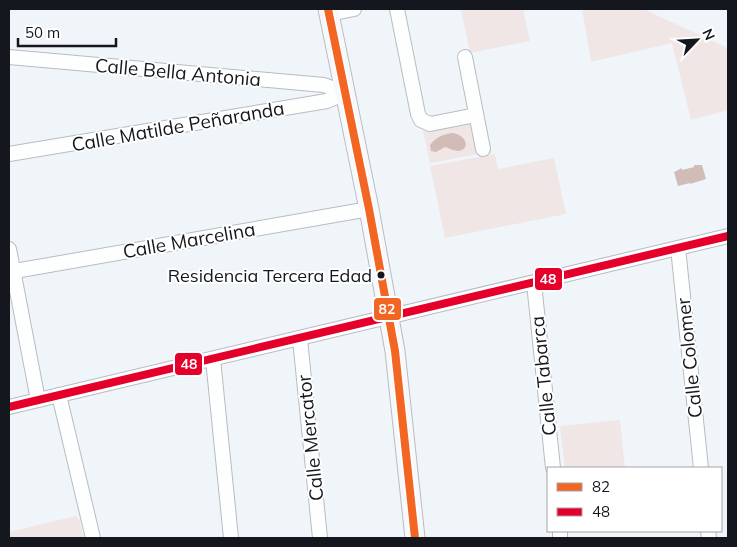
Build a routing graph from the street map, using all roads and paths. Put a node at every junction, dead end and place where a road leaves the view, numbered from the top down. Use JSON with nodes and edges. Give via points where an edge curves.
{"nodes":[{"id":1,"x":354,"y":9,"type":"edge"},
{"id":2,"x":397,"y":9,"type":"edge"},
{"id":3,"x":328,"y":12,"type":"edge"},
{"id":4,"x":9,"y":57,"type":"edge"},
{"id":5,"x":465,"y":57,"type":"dead end"},
{"id":6,"x":345,"y":93,"type":"junction"},
{"id":7,"x":476,"y":115,"type":"junction"},
{"id":8,"x":483,"y":149,"type":"dead end"},
{"id":9,"x":9,"y":154,"type":"edge"},
{"id":10,"x":369,"y":209,"type":"junction"},
{"id":11,"x":728,"y":236,"type":"edge"},
{"id":12,"x":678,"y":248,"type":"junction"},
{"id":13,"x":9,"y":249,"type":"edge"},
{"id":14,"x":11,"y":272,"type":"edge"},
{"id":15,"x":534,"y":283,"type":"junction"},
{"id":16,"x":389,"y":318,"type":"junction"},
{"id":17,"x":300,"y":339,"type":"junction"},
{"id":18,"x":213,"y":359,"type":"junction"},
{"id":19,"x":59,"y":395,"type":"junction"},
{"id":20,"x":38,"y":400,"type":"junction"},
{"id":21,"x":9,"y":407,"type":"edge"},
{"id":22,"x":553,"y":467,"type":"edge"},
{"id":23,"x":701,"y":467,"type":"edge"},
{"id":24,"x":92,"y":538,"type":"edge"},
{"id":25,"x":231,"y":538,"type":"edge"},
{"id":26,"x":320,"y":538,"type":"edge"},
{"id":27,"x":415,"y":538,"type":"edge"}],
"edges":[{"from":1,"to":3,"type":"street"},
{"from":2,"to":7,"type":"street","via":[[421,120],[430,124]]},
{"from":3,"to":6,"type":"main road"},
{"from":4,"to":6,"type":"street","name":"Calle Bella Antonia","via":[[324,86]]},
{"from":5,"to":7,"type":"street"},
{"from":6,"to":9,"type":"street","name":"Calle Matilde Peñaranda","via":[[326,101]]},
{"from":6,"to":10,"type":"main road"},
{"from":7,"to":8,"type":"street"},
{"from":10,"to":14,"type":"street","name":"Calle Marcelina"},
{"from":10,"to":16,"type":"main road"},
{"from":11,"to":12,"type":"street"},
{"from":12,"to":15,"type":"street"},
{"from":12,"to":23,"type":"street","name":"Calle Colomer"},
{"from":13,"to":14,"type":"street"},
{"from":14,"to":20,"type":"street"},
{"from":15,"to":16,"type":"street"},
{"from":15,"to":22,"type":"street","name":"Calle Tabarca"},
{"from":16,"to":17,"type":"street"},
{"from":16,"to":27,"type":"main road"},
{"from":17,"to":18,"type":"street"},
{"from":17,"to":26,"type":"street","name":"Calle Mercator"},
{"from":18,"to":19,"type":"street"},
{"from":18,"to":25,"type":"street"},
{"from":19,"to":20,"type":"street"},
{"from":19,"to":24,"type":"street"},
{"from":20,"to":21,"type":"street"}]}
